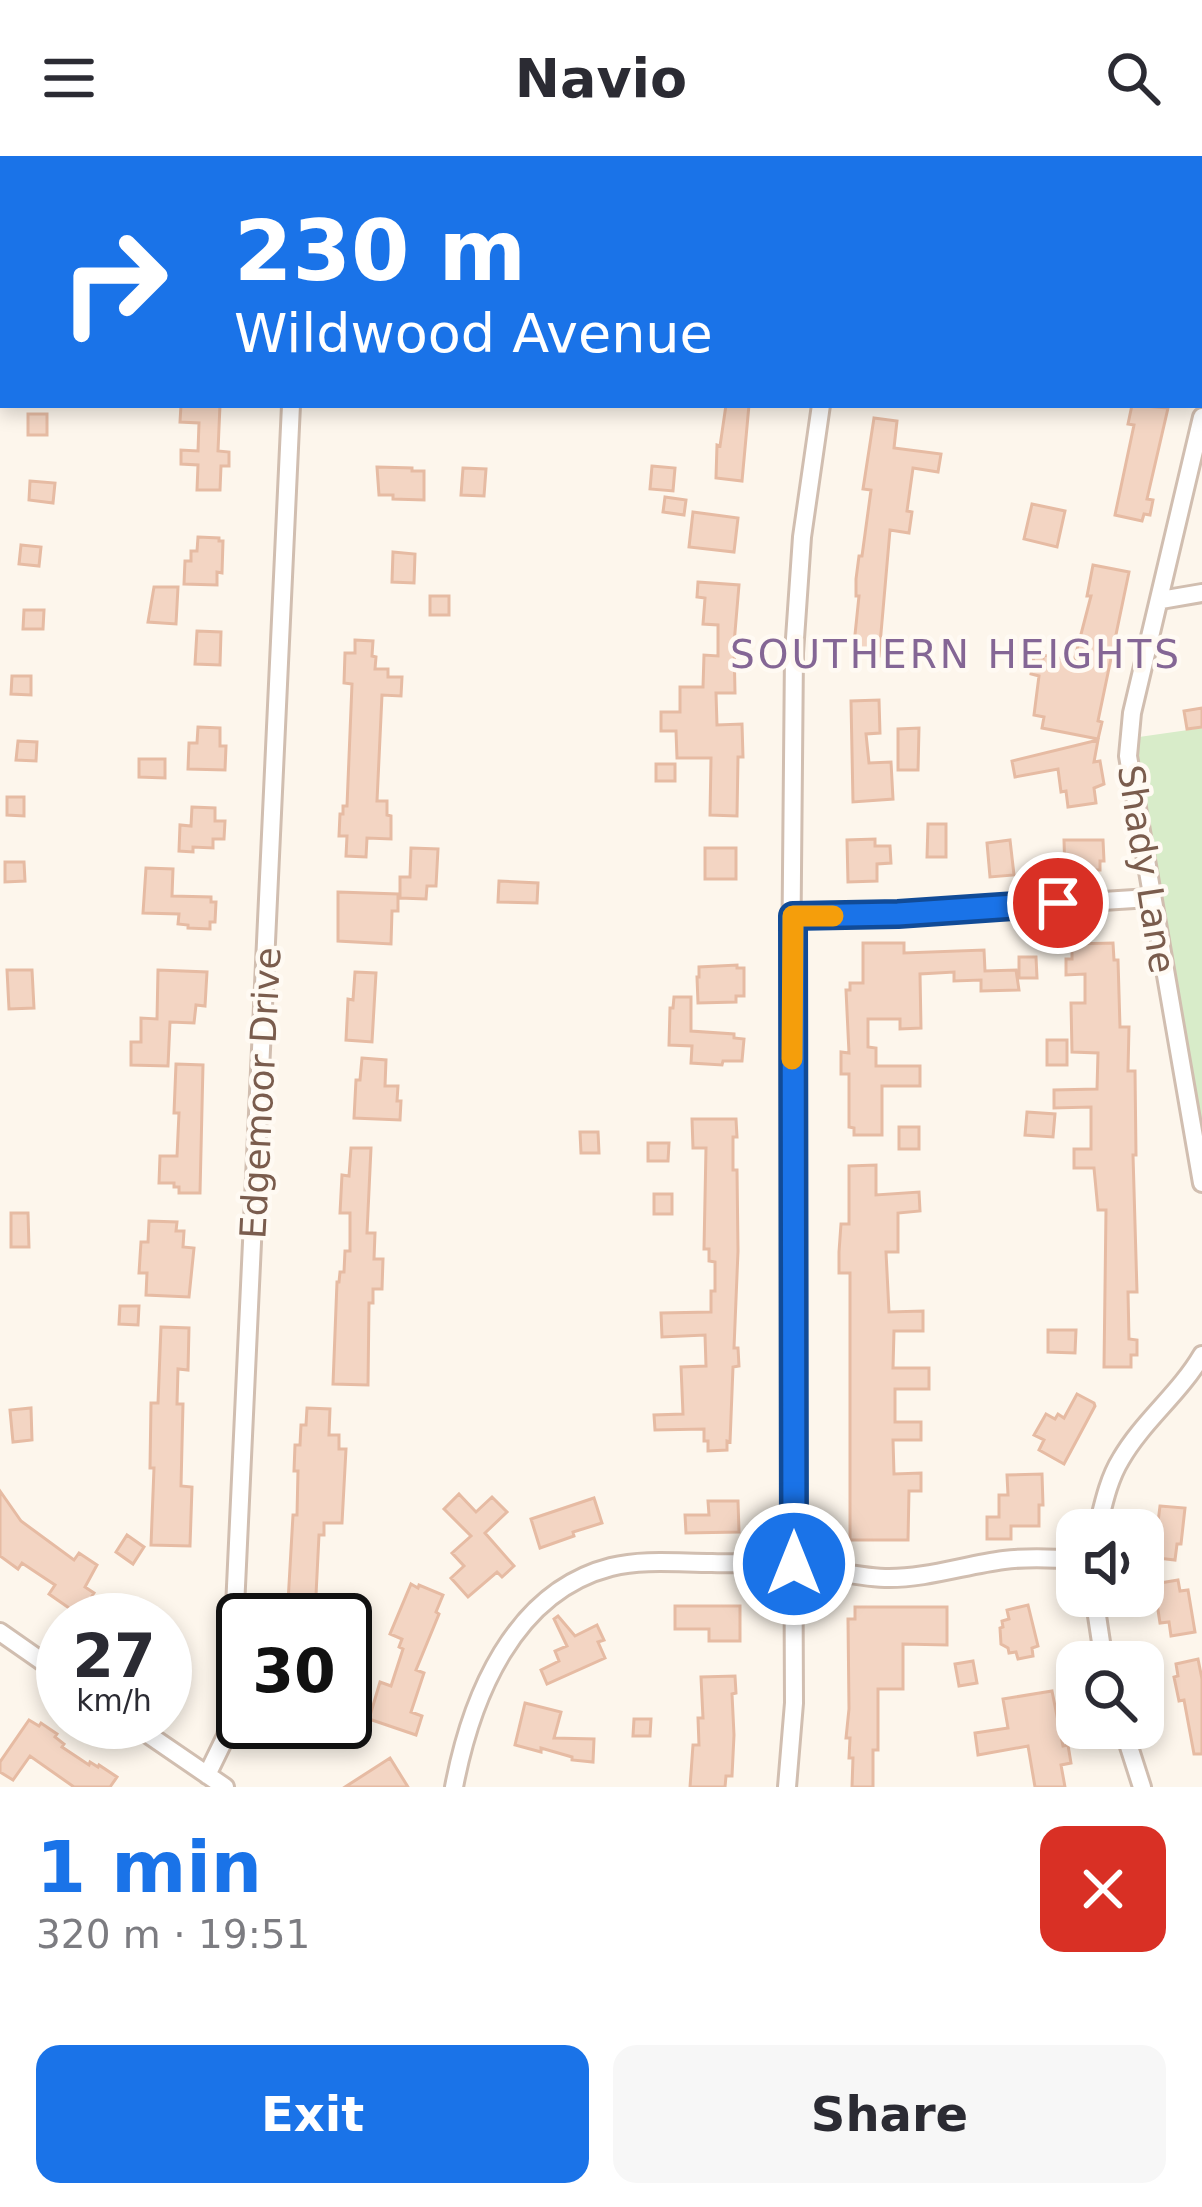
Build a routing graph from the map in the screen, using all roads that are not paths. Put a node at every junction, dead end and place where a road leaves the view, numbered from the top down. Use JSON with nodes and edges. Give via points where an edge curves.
{"nodes":[{"id":1,"x":291,"y":408,"type":"edge"},
{"id":2,"x":821,"y":408,"type":"edge"},
{"id":3,"x":1202,"y":417,"type":"edge"},
{"id":4,"x":1202,"y":593,"type":"edge"},
{"id":5,"x":1160,"y":600,"type":"junction"},
{"id":6,"x":1150,"y":898,"type":"junction"},
{"id":7,"x":793,"y":916,"type":"junction"},
{"id":8,"x":1202,"y":1183,"type":"edge"},
{"id":9,"x":1202,"y":1355,"type":"edge"},
{"id":10,"x":1102,"y":1509,"type":"edge"},
{"id":11,"x":1056,"y":1559,"type":"edge"},
{"id":12,"x":794,"y":1564,"type":"junction"},
{"id":13,"x":0,"y":1632,"type":"edge"},
{"id":14,"x":36,"y":1657,"type":"edge"},
{"id":15,"x":169,"y":1749,"type":"edge"},
{"id":16,"x":1130,"y":1749,"type":"edge"},
{"id":17,"x":207,"y":1775,"type":"junction"},
{"id":18,"x":225,"y":1787,"type":"edge"},
{"id":19,"x":454,"y":1787,"type":"edge"},
{"id":20,"x":787,"y":1787,"type":"edge"},
{"id":21,"x":1142,"y":1787,"type":"edge"}],
"edges":[{"from":1,"to":17,"type":"street","name":"Edgemoor Drive","via":[[230,1715]]},
{"from":2,"to":7,"type":"street","via":[[795,633]]},
{"from":3,"to":5,"type":"street","name":"Shady Lane"},
{"from":4,"to":5,"type":"street"},
{"from":5,"to":6,"type":"street","name":"Shady Lane","via":[[1128,735]]},
{"from":6,"to":7,"type":"street"},
{"from":6,"to":8,"type":"street","name":"Shady Lane"},
{"from":7,"to":12,"type":"street"},
{"from":9,"to":10,"type":"street","via":[[1121,1458]]},
{"from":11,"to":12,"type":"street","via":[[891,1578]]},
{"from":12,"to":19,"type":"street","via":[[629,1564],[561,1589],[515,1632],[490,1675]]},
{"from":12,"to":20,"type":"street"},
{"from":13,"to":14,"type":"street"},
{"from":15,"to":17,"type":"street"},
{"from":16,"to":21,"type":"street"},
{"from":17,"to":18,"type":"street"}]}
